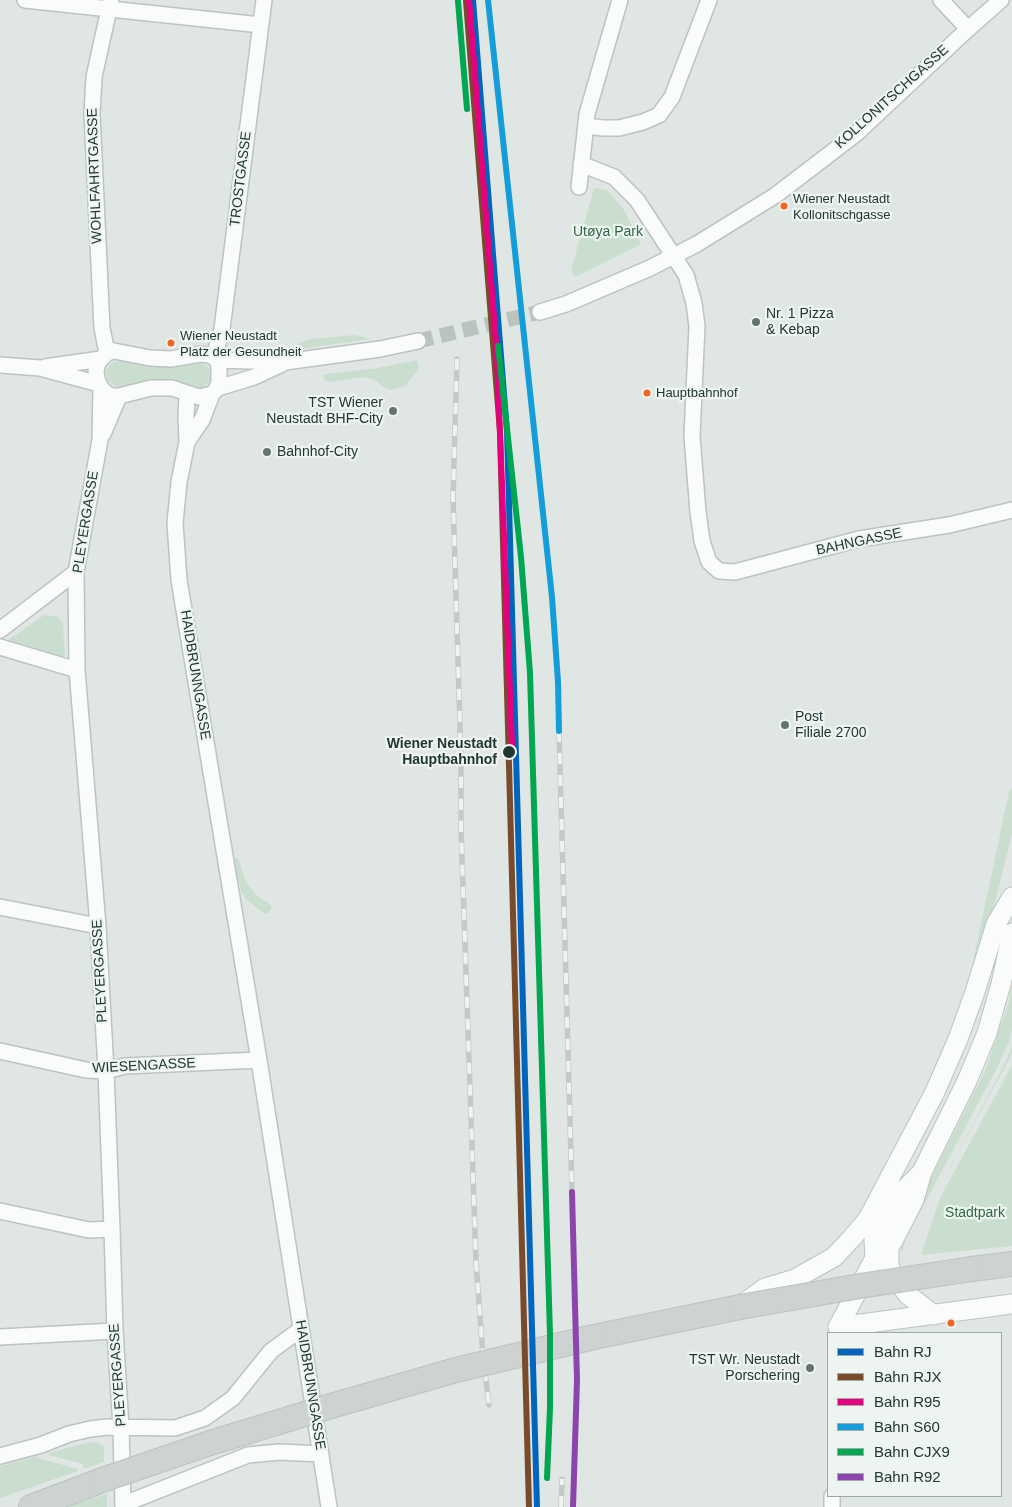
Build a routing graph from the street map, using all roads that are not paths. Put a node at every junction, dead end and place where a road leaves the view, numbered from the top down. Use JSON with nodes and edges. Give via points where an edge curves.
{"nodes":[{"id":1,"x":24,"y":0,"type":"edge"},
{"id":2,"x":264,"y":0,"type":"edge"},
{"id":3,"x":620,"y":0,"type":"edge"},
{"id":4,"x":709,"y":0,"type":"edge"},
{"id":5,"x":940,"y":0,"type":"edge"},
{"id":6,"x":1001,"y":0,"type":"edge"},
{"id":7,"x":109,"y":5,"type":"edge"},
{"id":8,"x":261,"y":25,"type":"junction"},
{"id":9,"x":968,"y":29,"type":"junction"},
{"id":10,"x":586,"y":126,"type":"junction"},
{"id":11,"x":581,"y":164,"type":"junction"},
{"id":12,"x":579,"y":187,"type":"dead end"},
{"id":13,"x":674,"y":256,"type":"junction"},
{"id":14,"x":540,"y":312,"type":"tunnel mouth"},
{"id":15,"x":418,"y":341,"type":"tunnel mouth"},
{"id":16,"x":104,"y":356,"type":"junction"},
{"id":17,"x":216,"y":359,"type":"junction"},
{"id":18,"x":284,"y":362,"type":"junction"},
{"id":19,"x":0,"y":365,"type":"edge"},
{"id":20,"x":40,"y":368,"type":"junction"},
{"id":21,"x":100,"y":386,"type":"junction"},
{"id":22,"x":215,"y":391,"type":"junction"},
{"id":23,"x":187,"y":394,"type":"junction"},
{"id":24,"x":119,"y":396,"type":"junction"},
{"id":25,"x":100,"y":440,"type":"junction"},
{"id":26,"x":187,"y":442,"type":"junction"},
{"id":27,"x":1012,"y":510,"type":"edge"},
{"id":28,"x":76,"y":572,"type":"junction"},
{"id":29,"x":0,"y":630,"type":"edge"},
{"id":30,"x":0,"y":647,"type":"edge"},
{"id":31,"x":77,"y":670,"type":"junction"},
{"id":32,"x":1012,"y":897,"type":"edge"},
{"id":33,"x":0,"y":907,"type":"edge"},
{"id":34,"x":98,"y":926,"type":"junction"},
{"id":35,"x":1012,"y":933,"type":"edge"},
{"id":36,"x":0,"y":1051,"type":"edge"},
{"id":37,"x":260,"y":1060,"type":"junction"},
{"id":38,"x":106,"y":1071,"type":"junction"},
{"id":39,"x":0,"y":1211,"type":"edge"},
{"id":40,"x":112,"y":1229,"type":"junction"},
{"id":41,"x":882,"y":1253,"type":"junction"},
{"id":42,"x":1012,"y":1264,"type":"edge"},
{"id":43,"x":1012,"y":1304,"type":"edge"},
{"id":44,"x":740,"y":1307,"type":"junction"},
{"id":45,"x":934,"y":1315,"type":"junction"},
{"id":46,"x":301,"y":1329,"type":"junction"},
{"id":47,"x":838,"y":1330,"type":"edge"},
{"id":48,"x":114,"y":1331,"type":"junction"},
{"id":49,"x":0,"y":1337,"type":"edge"},
{"id":50,"x":121,"y":1428,"type":"junction"},
{"id":51,"x":321,"y":1454,"type":"junction"},
{"id":52,"x":0,"y":1456,"type":"edge"},
{"id":53,"x":124,"y":1506,"type":"edge"},
{"id":54,"x":31,"y":1507,"type":"edge"},
{"id":55,"x":329,"y":1507,"type":"edge"}],
"edges":[{"from":1,"to":7,"type":"street"},
{"from":2,"to":8,"type":"street","name":"TROSTGASSE"},
{"from":3,"to":10,"type":"street"},
{"from":4,"to":10,"type":"street","via":[[672,97],[659,115],[619,128]]},
{"from":5,"to":9,"type":"street"},
{"from":6,"to":9,"type":"street","name":"KOLLONITSCHGASSE"},
{"from":7,"to":8,"type":"street"},
{"from":7,"to":16,"type":"street","name":"WOHLFAHRTGASSE","via":[[94,77],[92,114]]},
{"from":8,"to":17,"type":"street","name":"TROSTGASSE"},
{"from":9,"to":13,"type":"street","name":"KOLLONITSCHGASSE","via":[[835,150],[776,195]]},
{"from":10,"to":11,"type":"street"},
{"from":11,"to":12,"type":"street"},
{"from":11,"to":13,"type":"street","via":[[614,177],[637,200]]},
{"from":13,"to":14,"type":"street","name":"KOLLONITSCHGASSE","via":[[566,304]]},
{"from":13,"to":27,"type":"street","name":"BAHNGASSE","via":[[686,275],[694,303],[697,326],[692,436],[699,521],[710,562],[719,571],[735,572],[859,539],[949,525]]},
{"from":15,"to":18,"type":"street"},
{"from":16,"to":17,"type":"street","via":[[122,352],[150,358],[200,354]]},
{"from":16,"to":20,"type":"street"},
{"from":16,"to":21,"type":"street","name":"PLEYERGASSE","via":[[96,371]]},
{"from":17,"to":18,"type":"street"},
{"from":17,"to":22,"type":"street","name":"TROSTGASSE","via":[[220,374]]},
{"from":18,"to":22,"type":"street"},
{"from":19,"to":20,"type":"street"},
{"from":20,"to":21,"type":"street"},
{"from":21,"to":24,"type":"street","via":[[107,394]]},
{"from":21,"to":25,"type":"street","name":"PLEYERGASSE"},
{"from":22,"to":23,"type":"street","via":[[199,397]]},
{"from":22,"to":26,"type":"street","name":"HAIDBRUNNGASSE","via":[[202,420]]},
{"from":23,"to":24,"type":"street","via":[[172,388],[158,388]]},
{"from":23,"to":26,"type":"street","name":"HAIDBRUNNGASSE"},
{"from":24,"to":25,"type":"street","name":"PLEYERGASSE"},
{"from":25,"to":28,"type":"street","name":"PLEYERGASSE"},
{"from":26,"to":37,"type":"street","name":"HAIDBRUNNGASSE","via":[[175,523],[177,564]]},
{"from":28,"to":29,"type":"street"},
{"from":28,"to":31,"type":"street","name":"PLEYERGASSE"},
{"from":30,"to":31,"type":"street"},
{"from":31,"to":34,"type":"street","name":"PLEYERGASSE"},
{"from":32,"to":44,"type":"street","via":[[996,924],[958,1039],[868,1219],[834,1257],[796,1279],[766,1288]]},
{"from":33,"to":34,"type":"street"},
{"from":34,"to":38,"type":"street","name":"PLEYERGASSE"},
{"from":35,"to":41,"type":"street","via":[[987,1033],[922,1172],[914,1200]]},
{"from":36,"to":38,"type":"street","name":"WIESENGASSE","via":[[86,1070]]},
{"from":37,"to":38,"type":"street","name":"WIESENGASSE","via":[[126,1066]]},
{"from":37,"to":46,"type":"street","name":"HAIDBRUNNGASSE"},
{"from":38,"to":40,"type":"street","name":"PLEYERGASSE"},
{"from":39,"to":40,"type":"street","via":[[89,1230]]},
{"from":40,"to":48,"type":"street","name":"PLEYERGASSE"},
{"from":41,"to":45,"type":"street","via":[[908,1295]]},
{"from":41,"to":47,"type":"street"},
{"from":42,"to":44,"type":"main road","bridge":true},
{"from":43,"to":45,"type":"street"},
{"from":44,"to":54,"type":"main road","bridge":true,"via":[[456,1370],[247,1431]]},
{"from":45,"to":47,"type":"street"},
{"from":46,"to":50,"type":"street","via":[[271,1352],[233,1398],[206,1418],[175,1428]]},
{"from":46,"to":51,"type":"street","name":"HAIDBRUNNGASSE"},
{"from":48,"to":49,"type":"street"},
{"from":48,"to":50,"type":"street","name":"PLEYERGASSE"},
{"from":50,"to":52,"type":"street","via":[[90,1429]]},
{"from":50,"to":53,"type":"street","name":"PLEYERGASSE"},
{"from":51,"to":53,"type":"street","via":[[279,1452],[248,1455]]},
{"from":51,"to":55,"type":"street","name":"HAIDBRUNNGASSE"}]}
